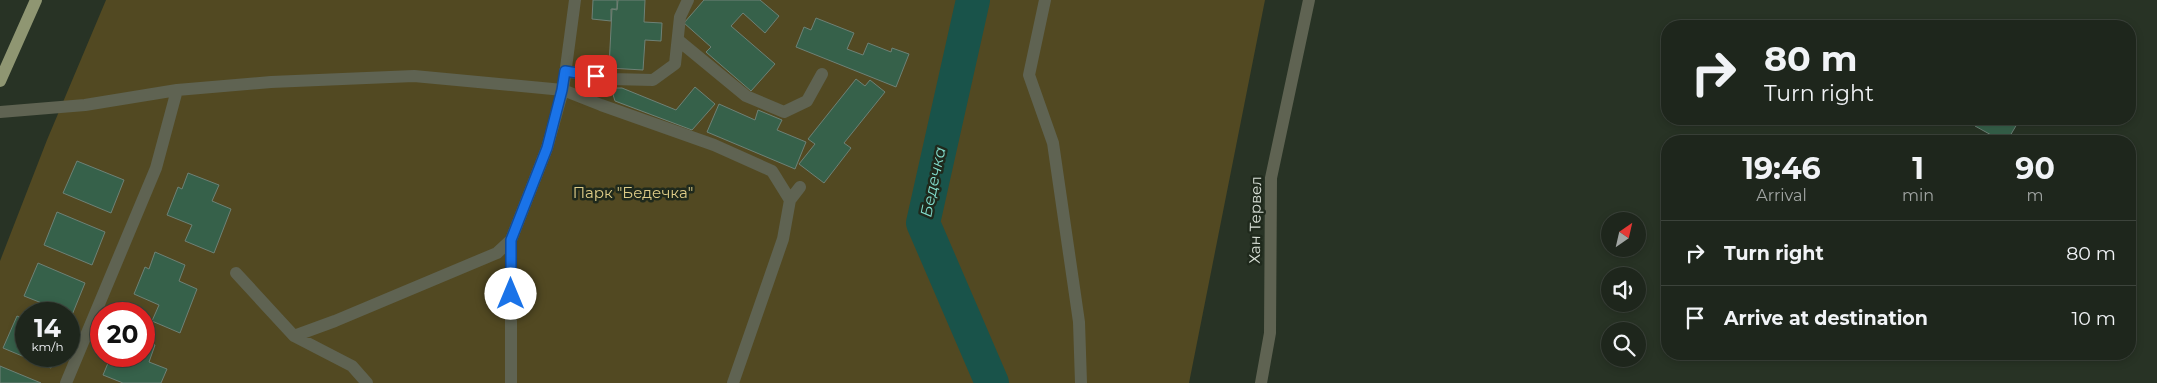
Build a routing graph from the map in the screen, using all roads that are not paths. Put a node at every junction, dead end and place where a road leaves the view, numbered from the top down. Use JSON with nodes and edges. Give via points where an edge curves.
{"nodes":[{"id":1,"x":36,"y":0,"type":"edge"},
{"id":2,"x":576,"y":0,"type":"edge"},
{"id":3,"x":688,"y":0,"type":"edge"},
{"id":4,"x":1044,"y":0,"type":"edge"},
{"id":5,"x":1309,"y":0,"type":"edge"},
{"id":6,"x":678,"y":40,"type":"junction"},
{"id":7,"x":565,"y":71,"type":"junction"},
{"id":8,"x":822,"y":74,"type":"dead end"},
{"id":9,"x":0,"y":79,"type":"edge"},
{"id":10,"x":177,"y":90,"type":"junction"},
{"id":11,"x":562,"y":90,"type":"junction"},
{"id":12,"x":0,"y":112,"type":"edge"},
{"id":13,"x":800,"y":187,"type":"dead end"},
{"id":14,"x":790,"y":200,"type":"junction"},
{"id":15,"x":511,"y":240,"type":"junction"},
{"id":16,"x":236,"y":273,"type":"dead end"},
{"id":17,"x":294,"y":336,"type":"junction"},
{"id":18,"x":66,"y":383,"type":"edge"},
{"id":19,"x":367,"y":383,"type":"edge"},
{"id":20,"x":511,"y":383,"type":"edge"},
{"id":21,"x":733,"y":383,"type":"edge"},
{"id":22,"x":1081,"y":383,"type":"edge"},
{"id":23,"x":1261,"y":383,"type":"edge"}],
"edges":[{"from":1,"to":9,"type":"main road"},
{"from":2,"to":7,"type":"street"},
{"from":3,"to":6,"type":"street","via":[[680,17]]},
{"from":4,"to":22,"type":"street","via":[[1030,75],[1053,143],[1079,322]]},
{"from":5,"to":23,"type":"street","name":"Хан Тервел","via":[[1271,178],[1270,333]]},
{"from":6,"to":7,"type":"street","via":[[675,64],[653,80],[611,79]]},
{"from":6,"to":8,"type":"street","via":[[746,96],[784,112],[807,101]]},
{"from":7,"to":11,"type":"street"},
{"from":10,"to":11,"type":"street","via":[[414,76]]},
{"from":10,"to":12,"type":"street","via":[[84,105]]},
{"from":10,"to":18,"type":"street","via":[[156,168]]},
{"from":11,"to":14,"type":"street","via":[[714,145],[772,171]]},
{"from":11,"to":15,"type":"street","via":[[547,148]]},
{"from":13,"to":14,"type":"street"},
{"from":14,"to":21,"type":"street","via":[[783,239]]},
{"from":15,"to":17,"type":"street","via":[[497,253]]},
{"from":15,"to":20,"type":"street"},
{"from":16,"to":17,"type":"street"},
{"from":17,"to":19,"type":"street","via":[[352,366]]}]}
